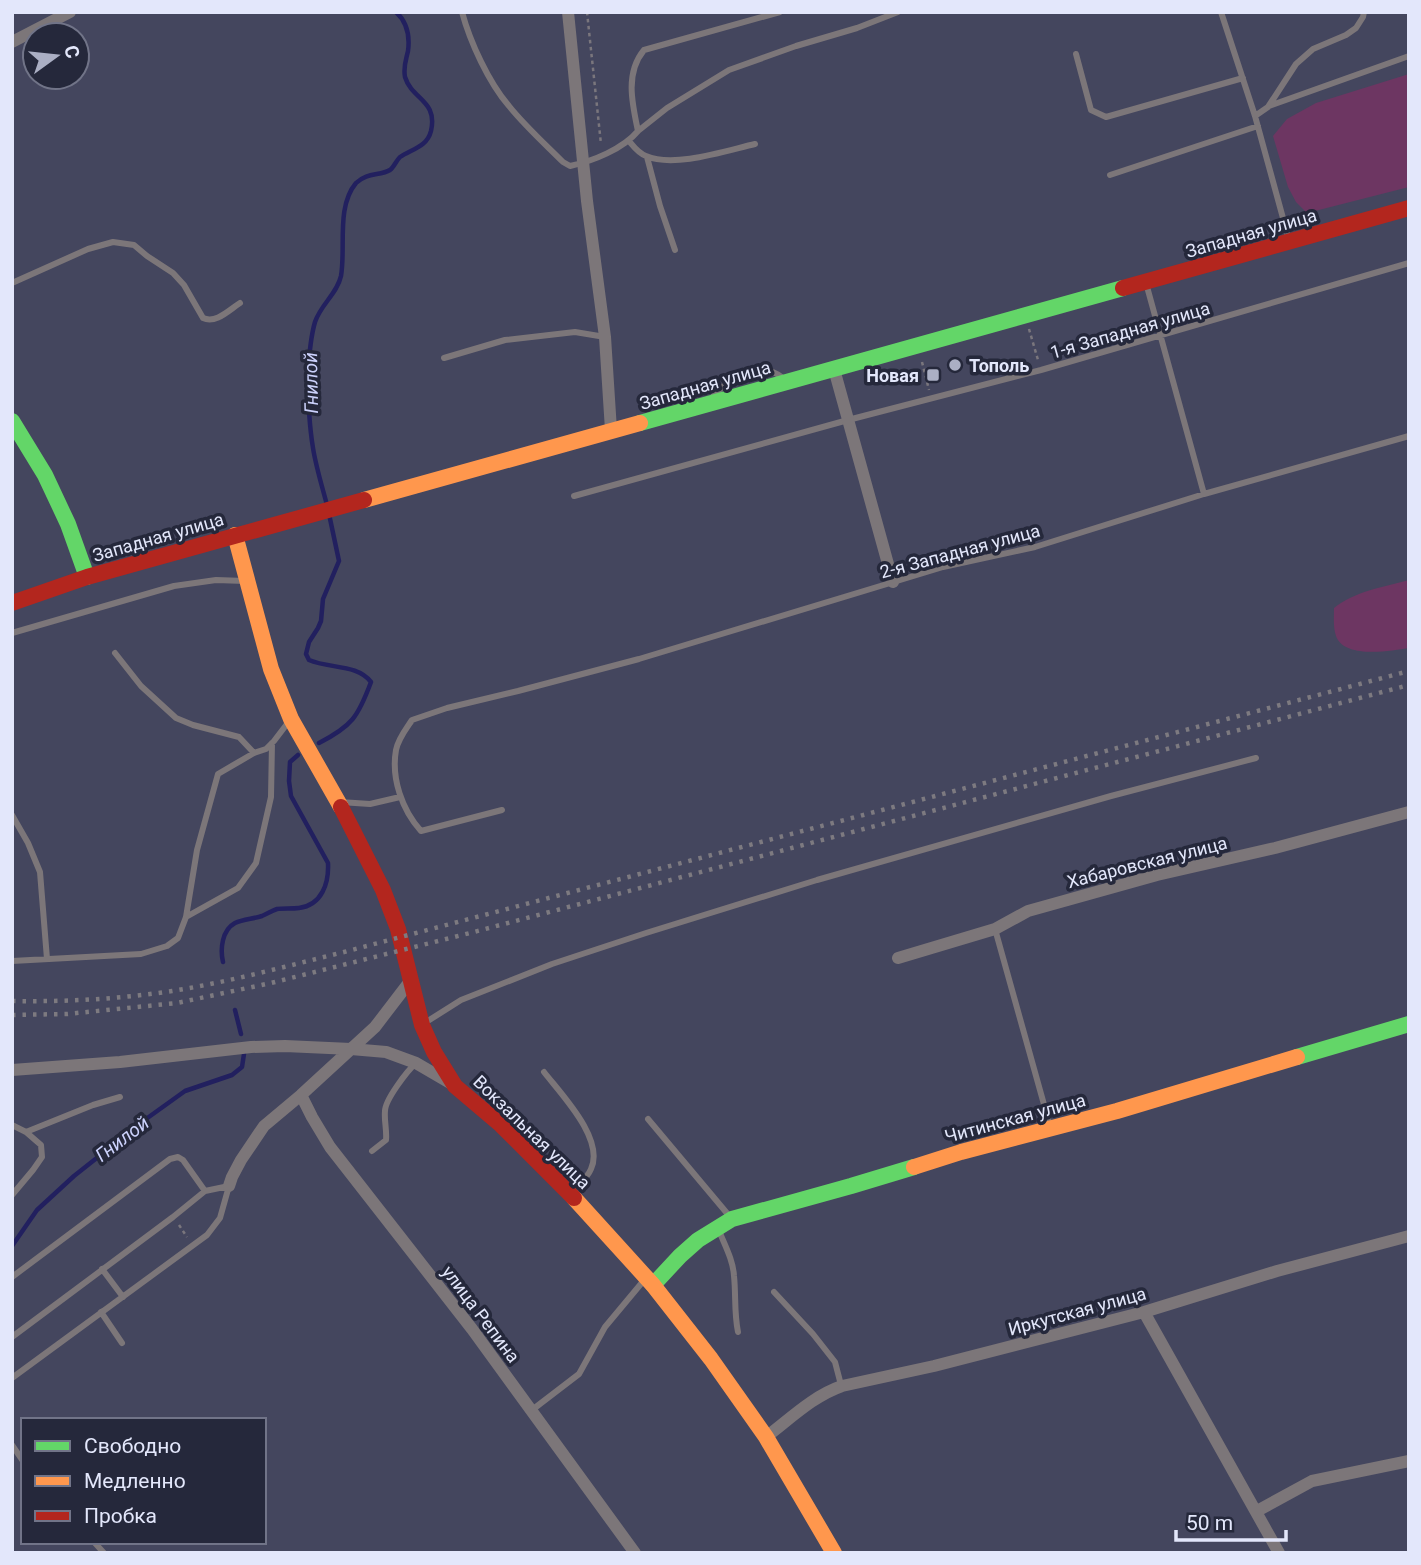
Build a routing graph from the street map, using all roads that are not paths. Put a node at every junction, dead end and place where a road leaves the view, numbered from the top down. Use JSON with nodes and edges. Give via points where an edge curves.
{"nodes":[{"id":1,"x":70,"y":12,"type":"edge"},
{"id":2,"x":462,"y":12,"type":"edge"},
{"id":3,"x":568,"y":12,"type":"edge"},
{"id":4,"x":780,"y":12,"type":"edge"},
{"id":5,"x":898,"y":12,"type":"edge"},
{"id":6,"x":1222,"y":12,"type":"edge"},
{"id":7,"x":1364,"y":12,"type":"edge"},
{"id":8,"x":12,"y":42,"type":"edge"},
{"id":9,"x":1076,"y":54,"type":"dead end"},
{"id":10,"x":1409,"y":56,"type":"edge"},
{"id":11,"x":1243,"y":78,"type":"junction"},
{"id":12,"x":1268,"y":107,"type":"junction"},
{"id":13,"x":1255,"y":116,"type":"junction"},
{"id":14,"x":1258,"y":126,"type":"junction"},
{"id":15,"x":638,"y":131,"type":"junction"},
{"id":16,"x":629,"y":141,"type":"junction"},
{"id":17,"x":755,"y":144,"type":"dead end"},
{"id":18,"x":647,"y":157,"type":"junction"},
{"id":19,"x":584,"y":163,"type":"junction"},
{"id":20,"x":1110,"y":175,"type":"dead end"},
{"id":21,"x":1409,"y":208,"type":"edge"},
{"id":22,"x":1290,"y":242,"type":"junction"},
{"id":23,"x":675,"y":250,"type":"dead end"},
{"id":24,"x":1409,"y":262,"type":"edge"},
{"id":25,"x":1146,"y":282,"type":"junction"},
{"id":26,"x":12,"y":283,"type":"edge"},
{"id":27,"x":240,"y":303,"type":"dead end"},
{"id":28,"x":1161,"y":335,"type":"junction"},
{"id":29,"x":605,"y":337,"type":"junction"},
{"id":30,"x":444,"y":358,"type":"dead end"},
{"id":31,"x":834,"y":369,"type":"junction"},
{"id":32,"x":848,"y":420,"type":"junction"},
{"id":33,"x":12,"y":421,"type":"edge"},
{"id":34,"x":611,"y":430,"type":"junction"},
{"id":35,"x":1409,"y":436,"type":"edge"},
{"id":36,"x":1204,"y":494,"type":"junction"},
{"id":37,"x":574,"y":496,"type":"dead end"},
{"id":38,"x":235,"y":535,"type":"junction"},
{"id":39,"x":87,"y":577,"type":"junction"},
{"id":40,"x":248,"y":581,"type":"junction"},
{"id":41,"x":893,"y":582,"type":"junction"},
{"id":42,"x":12,"y":603,"type":"edge"},
{"id":43,"x":12,"y":633,"type":"edge"},
{"id":44,"x":115,"y":653,"type":"dead end"},
{"id":45,"x":292,"y":719,"type":"junction"},
{"id":46,"x":272,"y":743,"type":"junction"},
{"id":47,"x":254,"y":753,"type":"junction"},
{"id":48,"x":1256,"y":758,"type":"dead end"},
{"id":49,"x":400,"y":796,"type":"junction"},
{"id":50,"x":338,"y":802,"type":"junction"},
{"id":51,"x":502,"y":810,"type":"dead end"},
{"id":52,"x":1409,"y":812,"type":"edge"},
{"id":53,"x":12,"y":816,"type":"edge"},
{"id":54,"x":186,"y":917,"type":"junction"},
{"id":55,"x":995,"y":929,"type":"junction"},
{"id":56,"x":898,"y":958,"type":"dead end"},
{"id":57,"x":47,"y":959,"type":"junction"},
{"id":58,"x":12,"y":961,"type":"edge"},
{"id":59,"x":411,"y":980,"type":"junction"},
{"id":60,"x":1409,"y":1024,"type":"edge"},
{"id":61,"x":422,"y":1025,"type":"junction"},
{"id":62,"x":351,"y":1049,"type":"junction"},
{"id":63,"x":416,"y":1063,"type":"junction"},
{"id":64,"x":12,"y":1070,"type":"edge"},
{"id":65,"x":544,"y":1072,"type":"dead end"},
{"id":66,"x":456,"y":1086,"type":"junction"},
{"id":67,"x":301,"y":1095,"type":"junction"},
{"id":68,"x":120,"y":1097,"type":"dead end"},
{"id":69,"x":648,"y":1119,"type":"dead end"},
{"id":70,"x":12,"y":1125,"type":"edge"},
{"id":71,"x":1051,"y":1128,"type":"junction"},
{"id":72,"x":26,"y":1132,"type":"junction"},
{"id":73,"x":372,"y":1151,"type":"dead end"},
{"id":74,"x":229,"y":1186,"type":"junction"},
{"id":75,"x":205,"y":1191,"type":"junction"},
{"id":76,"x":570,"y":1193,"type":"junction"},
{"id":77,"x":12,"y":1195,"type":"edge"},
{"id":78,"x":724,"y":1223,"type":"junction"},
{"id":79,"x":1409,"y":1236,"type":"edge"},
{"id":80,"x":102,"y":1269,"type":"junction"},
{"id":81,"x":12,"y":1277,"type":"edge"},
{"id":82,"x":649,"y":1281,"type":"junction"},
{"id":83,"x":774,"y":1292,"type":"dead end"},
{"id":84,"x":123,"y":1297,"type":"junction"},
{"id":85,"x":101,"y":1312,"type":"junction"},
{"id":86,"x":1144,"y":1312,"type":"junction"},
{"id":87,"x":738,"y":1332,"type":"dead end"},
{"id":88,"x":12,"y":1337,"type":"edge"},
{"id":89,"x":122,"y":1343,"type":"dead end"},
{"id":90,"x":12,"y":1378,"type":"edge"},
{"id":91,"x":842,"y":1386,"type":"junction"},
{"id":92,"x":532,"y":1410,"type":"junction"},
{"id":93,"x":766,"y":1437,"type":"junction"},
{"id":94,"x":1409,"y":1461,"type":"edge"},
{"id":95,"x":1256,"y":1511,"type":"junction"},
{"id":96,"x":635,"y":1553,"type":"edge"},
{"id":97,"x":834,"y":1553,"type":"edge"},
{"id":98,"x":1279,"y":1553,"type":"edge"}],
"edges":[{"from":1,"to":8,"type":"street"},
{"from":2,"to":19,"type":"lane","via":[[492,85],[509,107],[563,162],[570,166]]},
{"from":3,"to":19,"type":"street"},
{"from":4,"to":15,"type":"lane","via":[[645,50],[636,61],[632,82]]},
{"from":5,"to":15,"type":"lane","via":[[729,70]]},
{"from":6,"to":11,"type":"lane"},
{"from":7,"to":12,"type":"lane","via":[[1356,28],[1313,49],[1296,64]]},
{"from":9,"to":11,"type":"lane","via":[[1091,110],[1106,117]]},
{"from":10,"to":12,"type":"lane"},
{"from":11,"to":13,"type":"lane"},
{"from":12,"to":13,"type":"lane"},
{"from":13,"to":14,"type":"lane"},
{"from":14,"to":20,"type":"lane"},
{"from":14,"to":22,"type":"lane"},
{"from":15,"to":16,"type":"lane"},
{"from":16,"to":18,"type":"lane"},
{"from":16,"to":19,"type":"lane"},
{"from":17,"to":18,"type":"lane","via":[[693,158]]},
{"from":18,"to":23,"type":"lane"},
{"from":19,"to":29,"type":"street"},
{"from":21,"to":22,"type":"main road","name":"Западная улица"},
{"from":22,"to":25,"type":"main road","name":"Западная улица"},
{"from":24,"to":28,"type":"lane","name":"1-я Западная улица"},
{"from":25,"to":28,"type":"lane"},
{"from":25,"to":31,"type":"main road","name":"Западная улица"},
{"from":26,"to":27,"type":"lane","via":[[88,249],[113,243],[134,245],[173,273],[208,321]]},
{"from":28,"to":32,"type":"lane","name":"1-я Западная улица"},
{"from":28,"to":36,"type":"lane"},
{"from":29,"to":30,"type":"lane","via":[[575,332],[505,340]]},
{"from":29,"to":34,"type":"street"},
{"from":31,"to":32,"type":"street"},
{"from":31,"to":34,"type":"main road","name":"Западная улица"},
{"from":32,"to":37,"type":"lane","name":"1-я Западная улица"},
{"from":32,"to":41,"type":"street"},
{"from":33,"to":39,"type":"main road","via":[[45,475]]},
{"from":34,"to":38,"type":"main road","name":"Западная улица"},
{"from":35,"to":36,"type":"lane","name":"2-я Западная улица"},
{"from":36,"to":41,"type":"lane","name":"2-я Западная улица","via":[[1035,547]]},
{"from":38,"to":39,"type":"main road","name":"Западная улица"},
{"from":38,"to":40,"type":"main road","name":"Вокзальная улица"},
{"from":39,"to":42,"type":"main road","name":"Западная улица"},
{"from":40,"to":43,"type":"lane","via":[[174,586]]},
{"from":40,"to":45,"type":"main road","name":"Вокзальная улица","via":[[271,669]]},
{"from":41,"to":49,"type":"lane","name":"2-я Западная улица","via":[[639,659],[412,720],[396,747]]},
{"from":44,"to":47,"type":"lane","via":[[141,686],[176,718],[239,737]]},
{"from":45,"to":46,"type":"lane"},
{"from":45,"to":50,"type":"main road","name":"Вокзальная улица"},
{"from":46,"to":47,"type":"lane"},
{"from":46,"to":54,"type":"lane","via":[[271,797],[256,863],[239,888]]},
{"from":47,"to":54,"type":"lane","via":[[215,779]]},
{"from":48,"to":61,"type":"lane","via":[[646,933],[461,1000]]},
{"from":49,"to":50,"type":"lane","via":[[370,804]]},
{"from":49,"to":51,"type":"lane","via":[[421,831]]},
{"from":50,"to":59,"type":"main road","name":"Вокзальная улица","via":[[383,890]]},
{"from":52,"to":55,"type":"street","name":"Хабаровская улица","via":[[1144,878],[1028,911]]},
{"from":53,"to":57,"type":"lane","via":[[40,872]]},
{"from":54,"to":57,"type":"lane","via":[[178,938],[141,954]]},
{"from":55,"to":56,"type":"street","name":"Хабаровская улица"},
{"from":55,"to":71,"type":"lane"},
{"from":57,"to":58,"type":"lane"},
{"from":59,"to":61,"type":"main road","name":"Вокзальная улица"},
{"from":59,"to":62,"type":"street","via":[[375,1027]]},
{"from":60,"to":71,"type":"main road","name":"Читинская улица"},
{"from":61,"to":66,"type":"main road","name":"Вокзальная улица"},
{"from":62,"to":63,"type":"street","via":[[386,1052]]},
{"from":62,"to":64,"type":"street","via":[[251,1047]]},
{"from":62,"to":67,"type":"street"},
{"from":63,"to":66,"type":"street"},
{"from":63,"to":73,"type":"lane","via":[[384,1108],[386,1140]]},
{"from":65,"to":76,"type":"lane","via":[[587,1129],[593,1151],[592,1169]]},
{"from":66,"to":76,"type":"main road","name":"Вокзальная улица"},
{"from":67,"to":74,"type":"street","via":[[264,1126]]},
{"from":67,"to":92,"type":"street","name":"улица Репина","via":[[330,1147]]},
{"from":68,"to":72,"type":"lane"},
{"from":69,"to":78,"type":"lane"},
{"from":70,"to":72,"type":"lane"},
{"from":71,"to":78,"type":"main road","name":"Читинская улица"},
{"from":72,"to":77,"type":"lane","via":[[41,1145],[42,1157]]},
{"from":74,"to":75,"type":"lane"},
{"from":74,"to":84,"type":"lane","via":[[220,1218],[207,1236]]},
{"from":75,"to":80,"type":"lane"},
{"from":75,"to":81,"type":"lane","via":[[183,1160],[170,1159]]},
{"from":76,"to":82,"type":"main road","name":"Вокзальная улица"},
{"from":78,"to":82,"type":"main road","name":"Читинская улица"},
{"from":78,"to":87,"type":"lane","via":[[734,1273]]},
{"from":79,"to":86,"type":"street","name":"Иркутская улица"},
{"from":80,"to":84,"type":"lane"},
{"from":80,"to":88,"type":"lane"},
{"from":82,"to":92,"type":"lane","via":[[605,1327],[579,1374]]},
{"from":82,"to":93,"type":"main road","name":"Вокзальная улица"},
{"from":83,"to":91,"type":"lane","via":[[835,1362]]},
{"from":84,"to":85,"type":"lane"},
{"from":85,"to":89,"type":"lane"},
{"from":85,"to":90,"type":"lane"},
{"from":86,"to":91,"type":"street","name":"Иркутская улица"},
{"from":86,"to":95,"type":"street"},
{"from":91,"to":93,"type":"street","name":"Иркутская улица","via":[[828,1391]]},
{"from":92,"to":96,"type":"street","name":"улица Репина"},
{"from":93,"to":97,"type":"main road","name":"Вокзальная улица"},
{"from":94,"to":95,"type":"street","via":[[1312,1481]]},
{"from":95,"to":98,"type":"street"}]}
